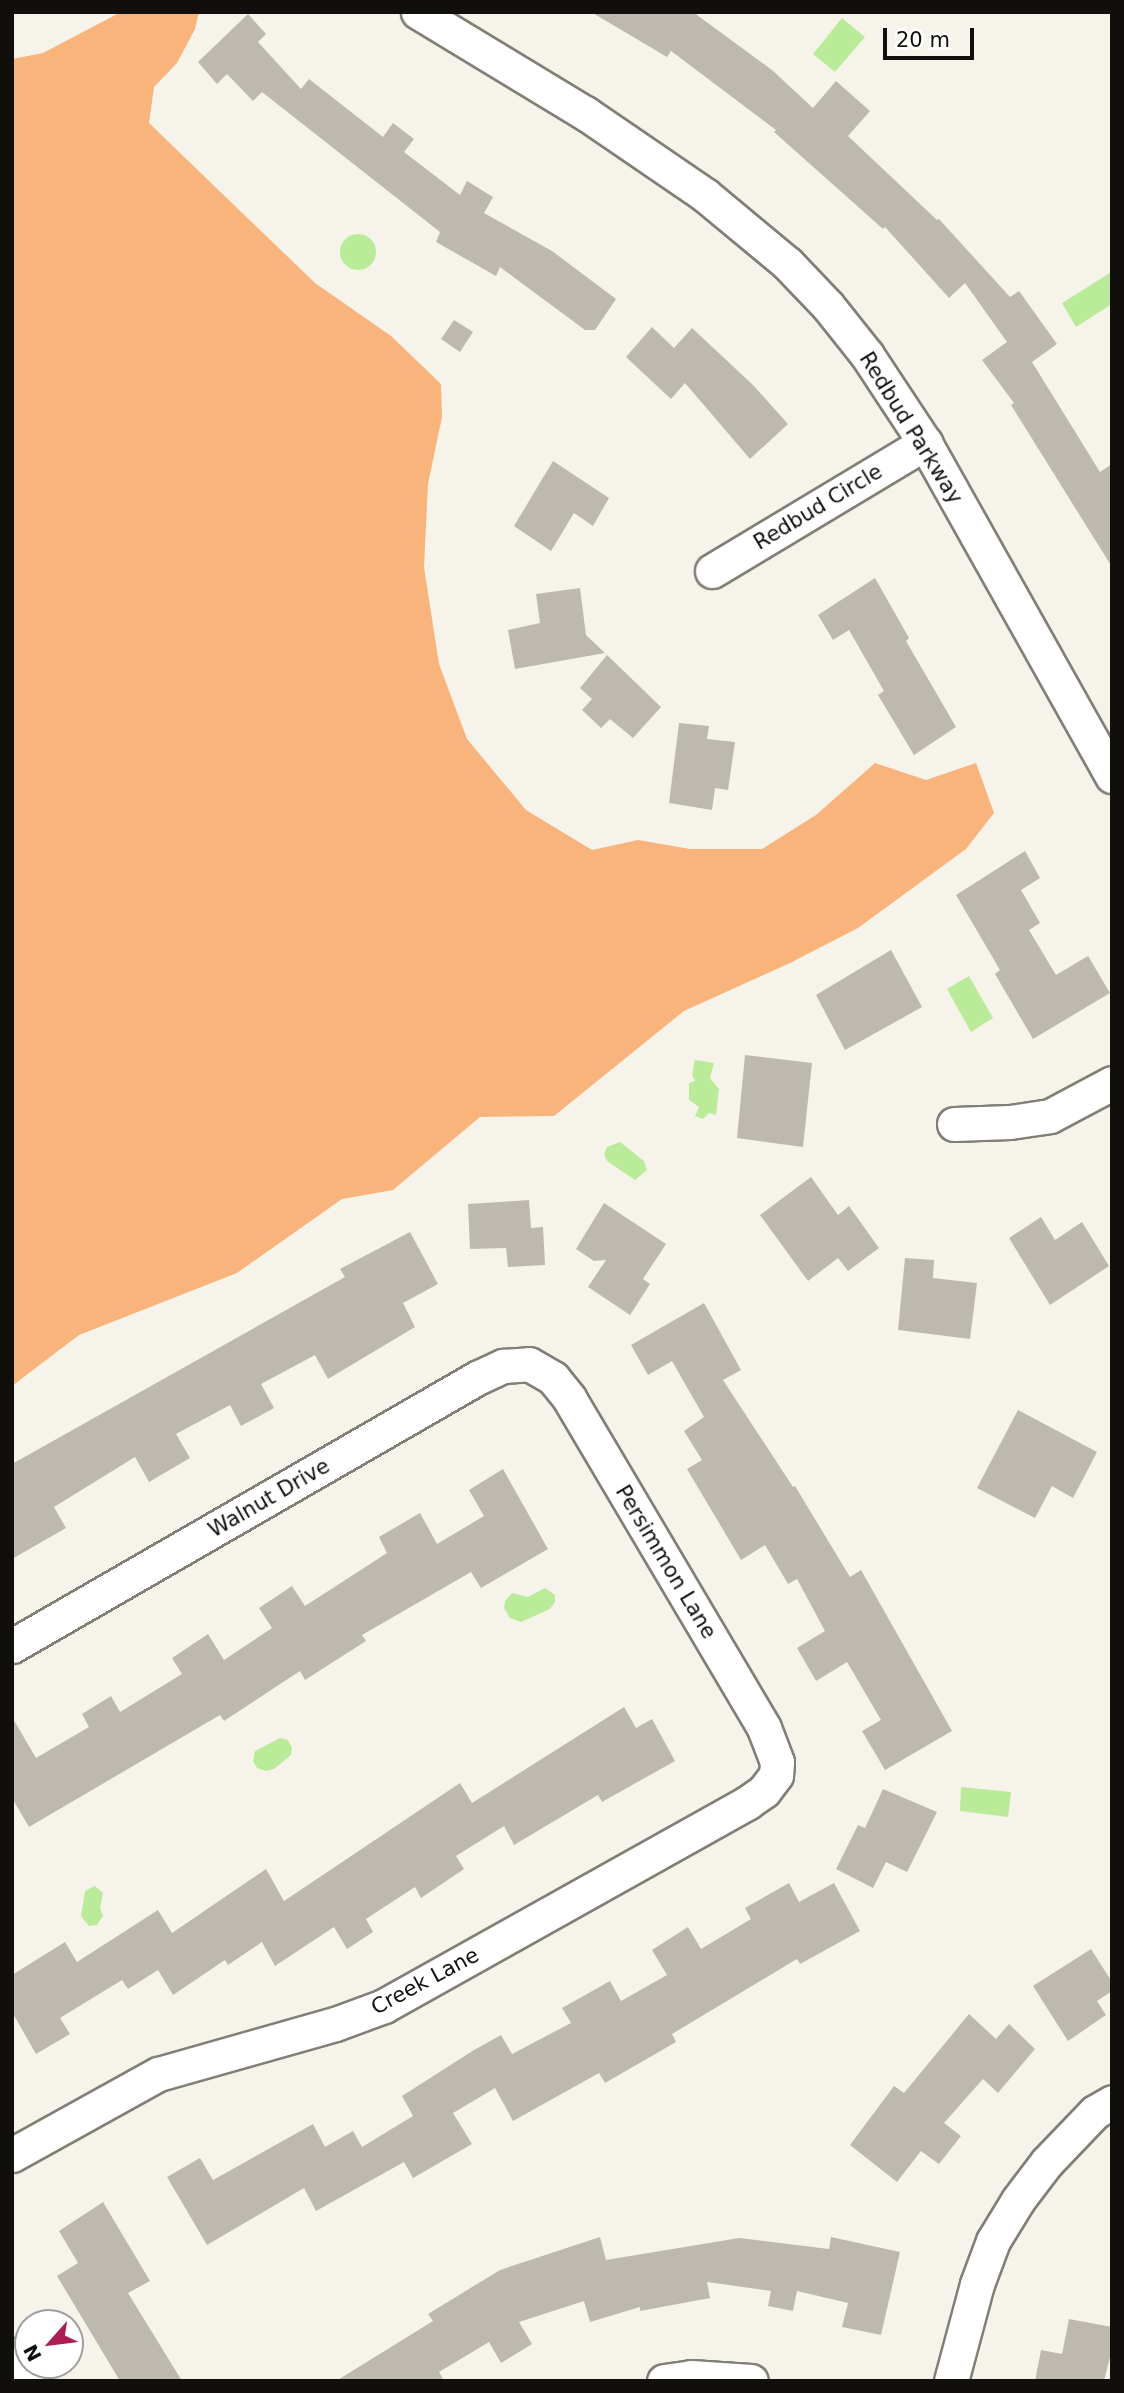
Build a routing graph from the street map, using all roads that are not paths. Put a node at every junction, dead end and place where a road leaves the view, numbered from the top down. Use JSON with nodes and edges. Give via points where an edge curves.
{"nodes":[{"id":1,"x":418,"y":12,"type":"edge"},
{"id":2,"x":925,"y":443,"type":"junction"},
{"id":3,"x":712,"y":571,"type":"dead end"},
{"id":4,"x":1112,"y":776,"type":"edge"},
{"id":5,"x":1112,"y":1083,"type":"edge"},
{"id":6,"x":954,"y":1124,"type":"dead end"},
{"id":7,"x":529,"y":1364,"type":"joint"},
{"id":8,"x":12,"y":1646,"type":"edge"},
{"id":9,"x":776,"y":1775,"type":"joint"},
{"id":10,"x":1112,"y":2102,"type":"edge"},
{"id":11,"x":12,"y":2155,"type":"edge"},
{"id":12,"x":12,"y":2355,"type":"edge"},
{"id":13,"x":27,"y":2381,"type":"edge"},
{"id":14,"x":664,"y":2381,"type":"edge"},
{"id":15,"x":751,"y":2381,"type":"edge"},
{"id":16,"x":951,"y":2381,"type":"edge"}],
"edges":[{"from":1,"to":2,"type":"street","name":"Redbud Parkway","via":[[586,113],[705,195],[788,263],[867,355]]},
{"from":2,"to":3,"type":"street","name":"Redbud Circle"},
{"from":2,"to":4,"type":"street","name":"Redbud Parkway"},
{"from":5,"to":6,"type":"street","via":[[1051,1116]]},
{"from":7,"to":8,"type":"street","name":"Walnut Drive","via":[[503,1366],[477,1378]]},
{"from":7,"to":9,"type":"street","name":"Persimmon Lane","via":[[552,1378],[569,1398],[764,1728],[774,1747]]},
{"from":9,"to":11,"type":"street","name":"Creek Lane","via":[[747,1803],[384,2006],[158,2074]]},
{"from":10,"to":16,"type":"street","via":[[1095,2112],[1047,2162],[993,2241]]},
{"from":12,"to":13,"type":"street"},
{"from":14,"to":15,"type":"street","via":[[691,2377]]}]}
